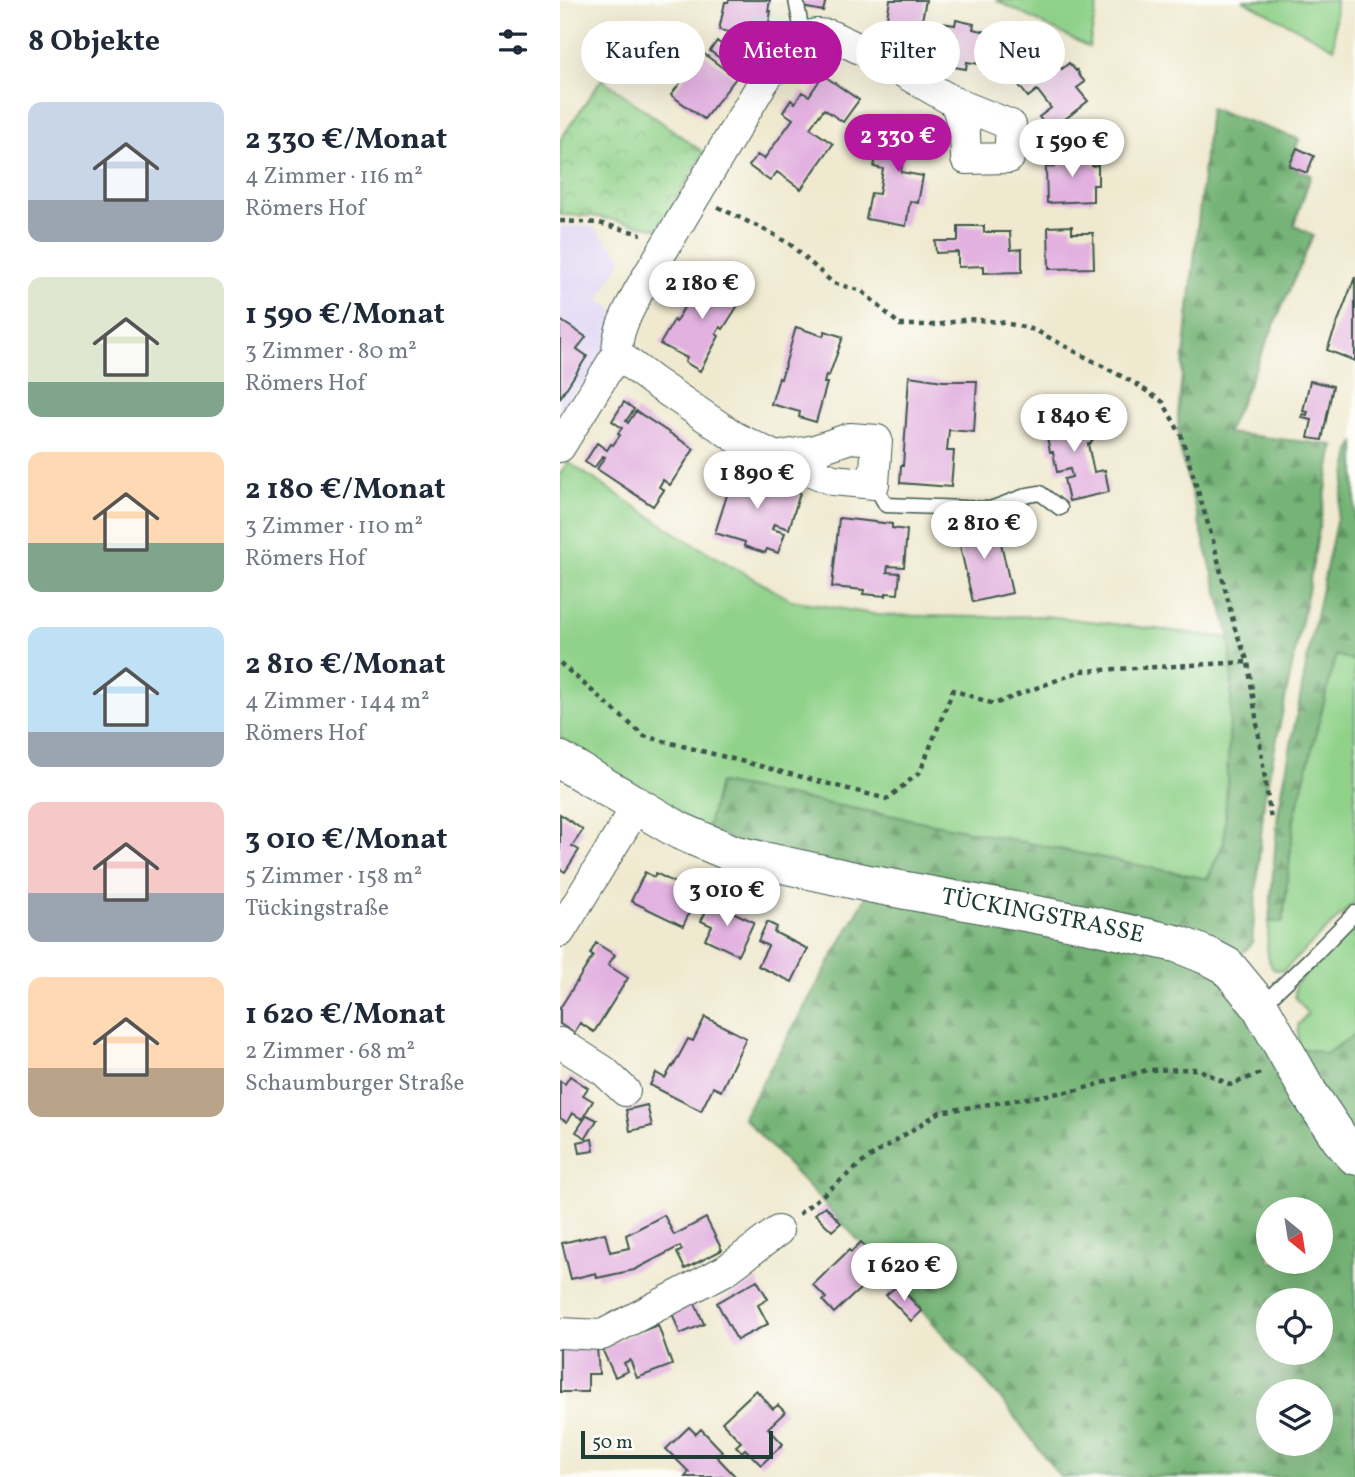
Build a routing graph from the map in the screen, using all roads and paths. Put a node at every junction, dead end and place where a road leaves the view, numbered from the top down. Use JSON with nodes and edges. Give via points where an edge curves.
{"nodes":[{"id":1,"x":796,"y":0,"type":"edge"},
{"id":2,"x":800,"y":21,"type":"edge"},
{"id":3,"x":842,"y":41,"type":"edge"},
{"id":4,"x":763,"y":84,"type":"edge"},
{"id":5,"x":956,"y":103,"type":"dead end"},
{"id":6,"x":695,"y":196,"type":"junction"},
{"id":7,"x":560,"y":221,"type":"edge"},
{"id":8,"x":668,"y":243,"type":"junction"},
{"id":9,"x":617,"y":354,"type":"junction"},
{"id":10,"x":560,"y":447,"type":"edge"},
{"id":11,"x":776,"y":457,"type":"junction"},
{"id":12,"x":874,"y":484,"type":"junction"},
{"id":13,"x":1060,"y":508,"type":"dead end"},
{"id":14,"x":1248,"y":662,"type":"junction"},
{"id":15,"x":560,"y":663,"type":"edge"},
{"id":16,"x":560,"y":760,"type":"edge"},
{"id":17,"x":637,"y":806,"type":"junction"},
{"id":18,"x":1271,"y":820,"type":"dead end"},
{"id":19,"x":1355,"y":913,"type":"edge"},
{"id":20,"x":560,"y":932,"type":"edge"},
{"id":21,"x":1260,"y":1006,"type":"junction"},
{"id":22,"x":560,"y":1043,"type":"edge"},
{"id":23,"x":1282,"y":1044,"type":"junction"},
{"id":24,"x":625,"y":1091,"type":"dead end"},
{"id":25,"x":1355,"y":1156,"type":"edge"},
{"id":26,"x":778,"y":1231,"type":"joint"},
{"id":27,"x":560,"y":1334,"type":"edge"}],
"edges":[{"from":1,"to":2,"type":"lane"},
{"from":3,"to":5,"type":"street"},
{"from":4,"to":6,"type":"street"},
{"from":6,"to":8,"type":"street"},
{"from":6,"to":14,"type":"path","via":[[791,245],[833,283],[862,290],[900,324],[937,325],[968,319],[1035,330],[1163,402],[1181,435]]},
{"from":7,"to":8,"type":"path","via":[[599,223]]},
{"from":8,"to":9,"type":"street","via":[[621,326]]},
{"from":9,"to":10,"type":"street"},
{"from":9,"to":11,"type":"street","via":[[735,437]]},
{"from":11,"to":12,"type":"street","via":[[832,480]]},
{"from":11,"to":12,"type":"street","via":[[850,438],[877,440]]},
{"from":12,"to":13,"type":"lane","via":[[886,505],[990,509],[1040,493]]},
{"from":14,"to":15,"type":"path","via":[[1081,671],[994,704],[953,690],[920,772],[887,799],[644,736]]},
{"from":14,"to":18,"type":"path"},
{"from":16,"to":17,"type":"street","name":"TÜCKINGSTRASSE"},
{"from":17,"to":20,"type":"street"},
{"from":17,"to":21,"type":"street","name":"TÜCKINGSTRASSE","via":[[734,854],[1178,944],[1227,966]]},
{"from":19,"to":21,"type":"lane"},
{"from":21,"to":23,"type":"street","name":"TÜCKINGSTRASSE"},
{"from":22,"to":24,"type":"street","via":[[604,1071]]},
{"from":23,"to":25,"type":"street","name":"TÜCKINGSTRASSE","via":[[1309,1093]]},
{"from":23,"to":26,"type":"path","via":[[1261,1073],[1230,1085],[1198,1069],[1147,1070],[1078,1090],[940,1112],[867,1159]]},
{"from":26,"to":27,"type":"street","via":[[726,1270],[602,1335]]}]}
